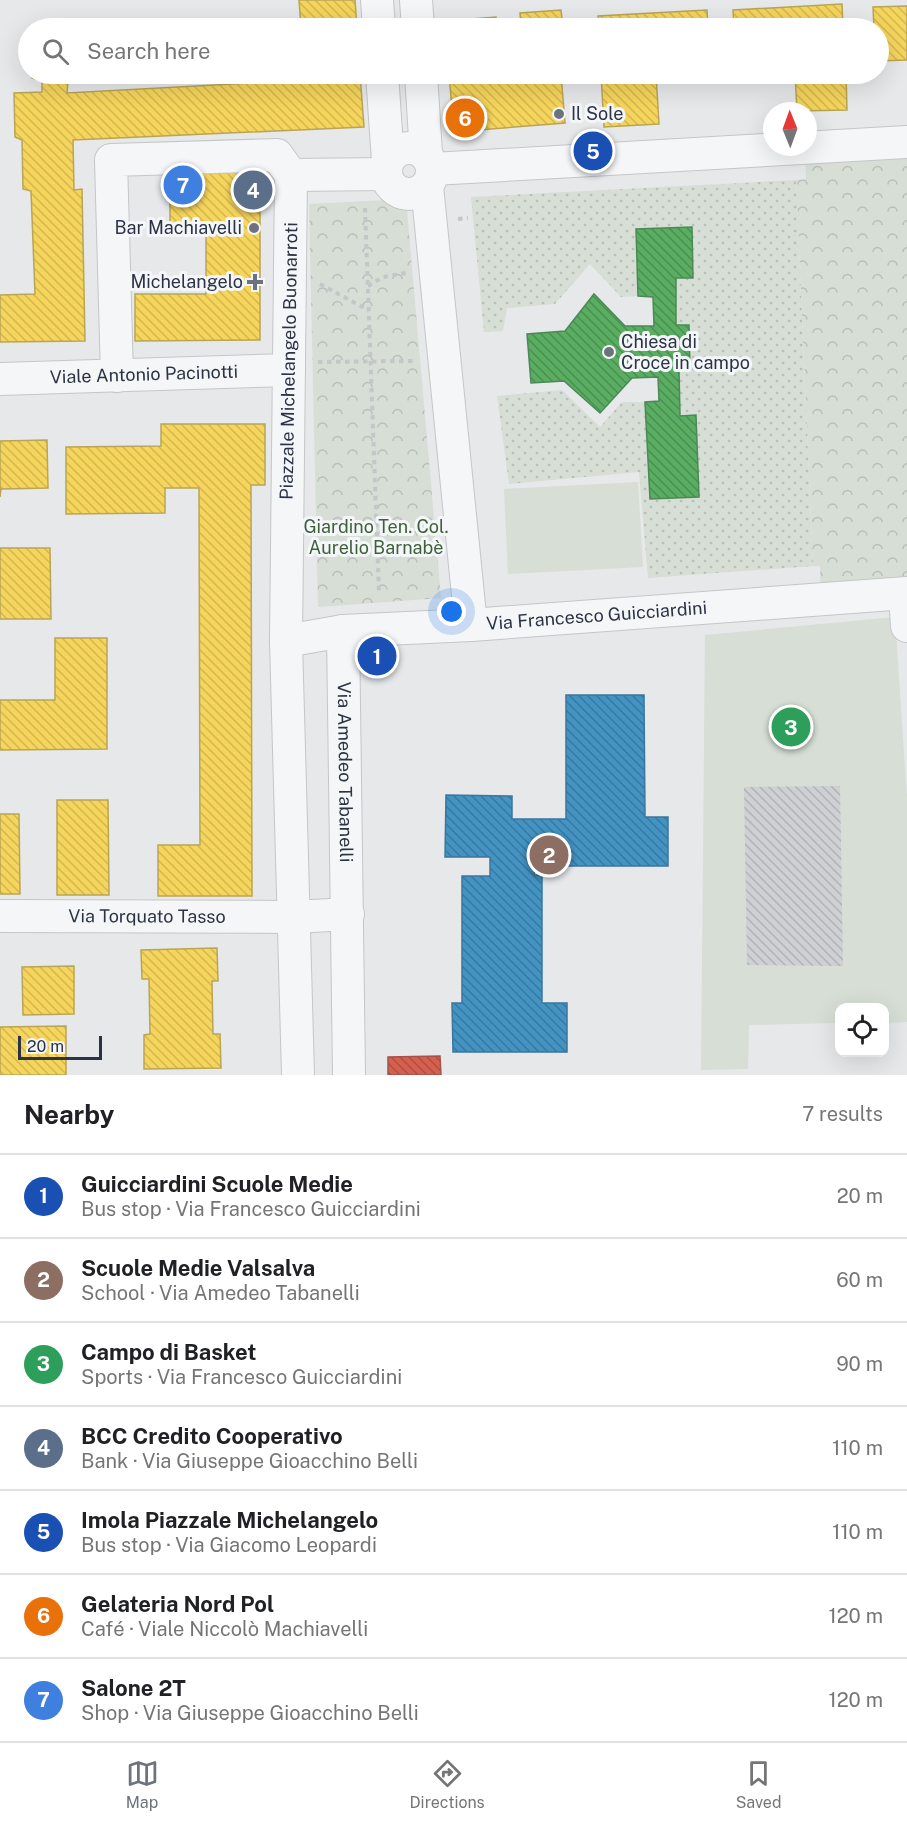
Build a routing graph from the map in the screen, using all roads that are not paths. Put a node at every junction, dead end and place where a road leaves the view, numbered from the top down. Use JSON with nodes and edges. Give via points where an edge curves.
{"nodes":[{"id":1,"x":377,"y":0,"type":"edge"},
{"id":2,"x":416,"y":0,"type":"edge"},
{"id":3,"x":378,"y":18,"type":"edge"},
{"id":4,"x":417,"y":18,"type":"edge"},
{"id":5,"x":383,"y":84,"type":"edge"},
{"id":6,"x":421,"y":84,"type":"edge"},
{"id":7,"x":907,"y":142,"type":"edge"},
{"id":8,"x":387,"y":167,"type":"junction"},
{"id":9,"x":429,"y":170,"type":"junction"},
{"id":10,"x":291,"y":175,"type":"junction"},
{"id":11,"x":302,"y":366,"type":"junction"},
{"id":12,"x":117,"y":376,"type":"junction"},
{"id":13,"x":0,"y":379,"type":"edge"},
{"id":14,"x":906,"y":593,"type":"edge"},
{"id":15,"x":471,"y":625,"type":"junction"},
{"id":16,"x":907,"y":626,"type":"edge"},
{"id":17,"x":343,"y":630,"type":"junction"},
{"id":18,"x":286,"y":641,"type":"junction"},
{"id":19,"x":348,"y":914,"type":"junction"},
{"id":20,"x":0,"y":916,"type":"edge"},
{"id":21,"x":294,"y":917,"type":"junction"},
{"id":22,"x":298,"y":1075,"type":"edge"},
{"id":23,"x":349,"y":1075,"type":"edge"}],
"edges":[{"from":1,"to":3,"type":"street"},
{"from":2,"to":4,"type":"street"},
{"from":5,"to":8,"type":"street"},
{"from":6,"to":9,"type":"street"},
{"from":7,"to":9,"type":"street"},
{"from":8,"to":9,"type":"street","via":[[398,150],[412,147]]},
{"from":8,"to":9,"type":"street","via":[[388,181],[399,192],[414,194]]},
{"from":8,"to":10,"type":"street"},
{"from":9,"to":15,"type":"street"},
{"from":10,"to":11,"type":"street","name":"Piazzale Michelangelo Buonarroti"},
{"from":10,"to":12,"type":"street","via":[[277,155],[111,159]]},
{"from":11,"to":12,"type":"street","name":"Viale Antonio Pacinotti"},
{"from":11,"to":18,"type":"street","name":"Piazzale Michelangelo Buonarroti"},
{"from":12,"to":13,"type":"street","name":"Viale Antonio Pacinotti"},
{"from":14,"to":15,"type":"street","name":"Via Francesco Guicciardini"},
{"from":14,"to":16,"type":"street"},
{"from":15,"to":17,"type":"street","name":"Via Francesco Guicciardini"},
{"from":17,"to":18,"type":"street","name":"Via Francesco Guicciardini"},
{"from":17,"to":19,"type":"street","name":"Via Amedeo Tabanelli"},
{"from":18,"to":21,"type":"street"},
{"from":19,"to":21,"type":"street"},
{"from":19,"to":23,"type":"street","name":"Via Amedeo Tabanelli"},
{"from":20,"to":21,"type":"street","name":"Via Torquato Tasso"},
{"from":21,"to":22,"type":"street"}]}
